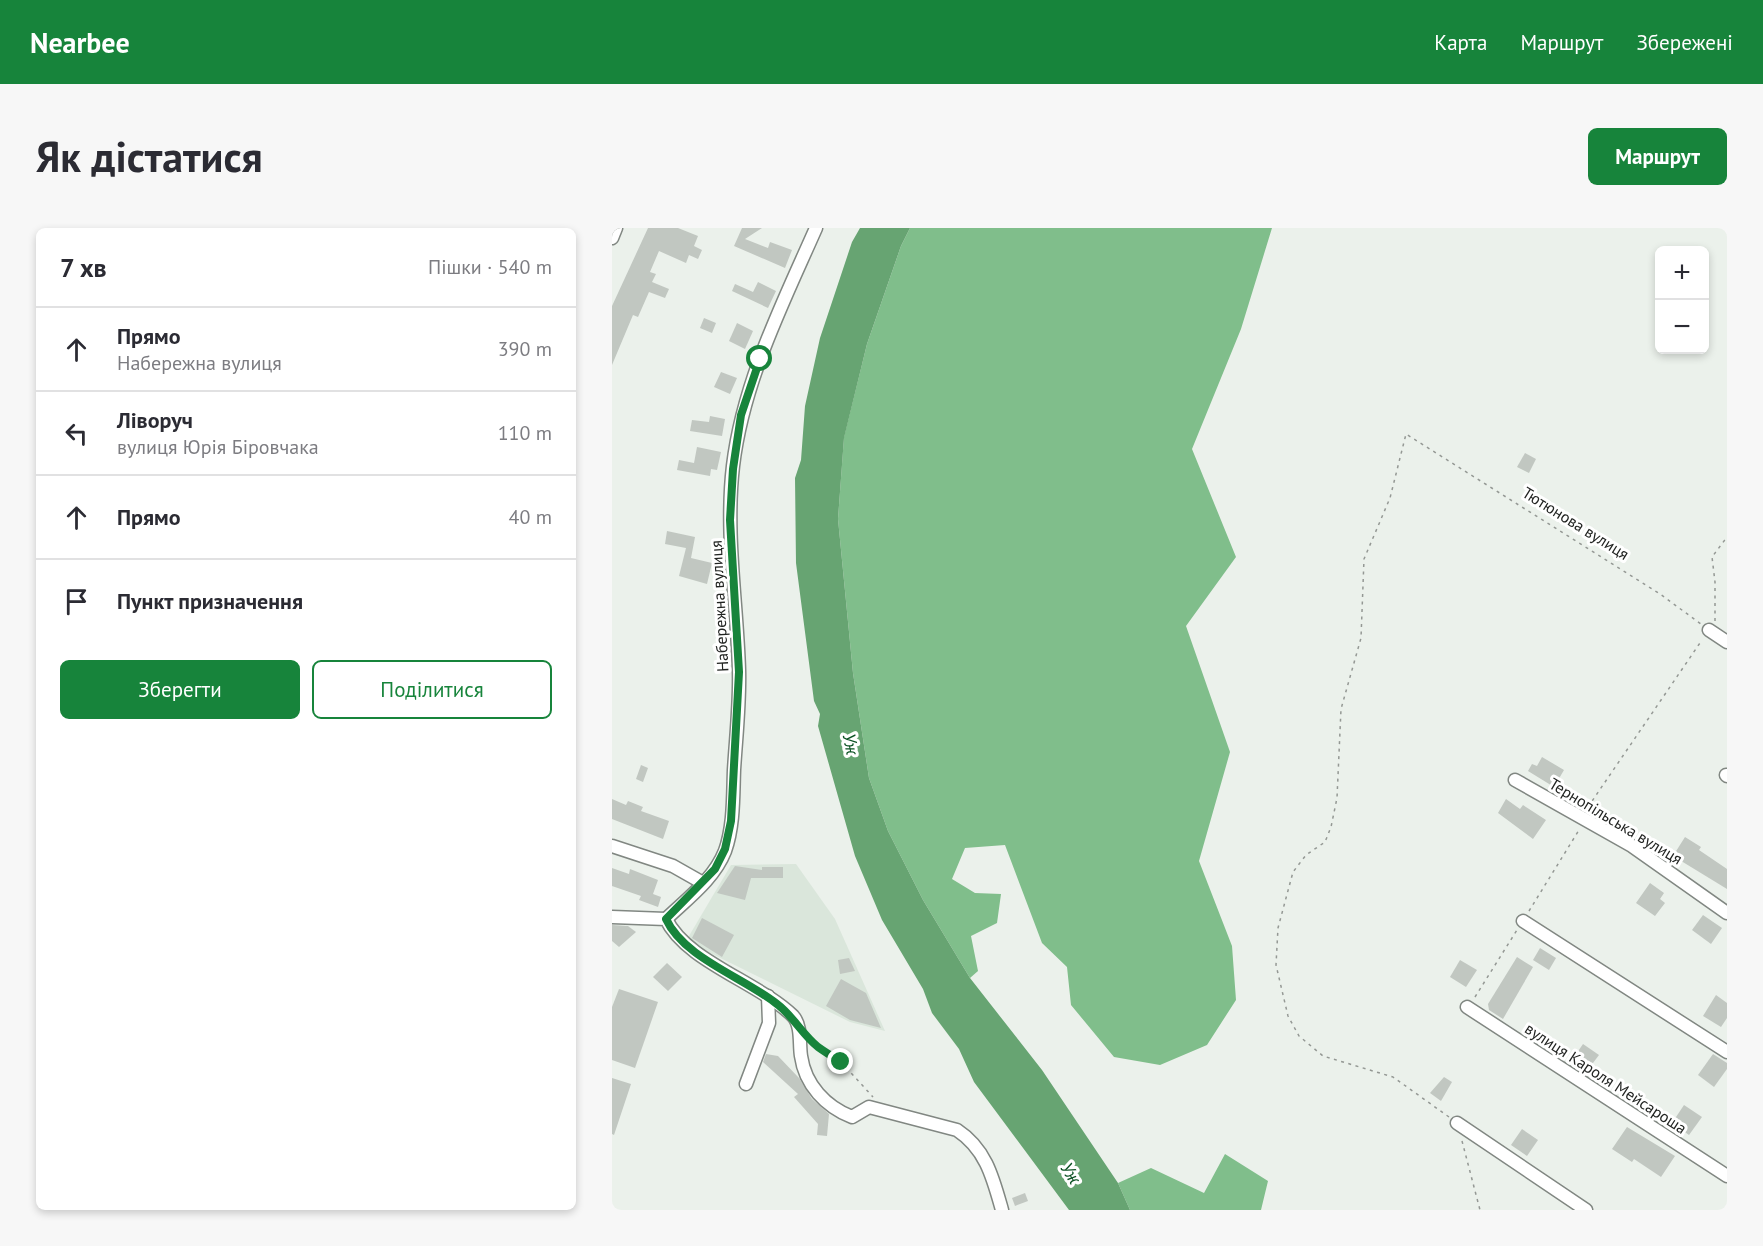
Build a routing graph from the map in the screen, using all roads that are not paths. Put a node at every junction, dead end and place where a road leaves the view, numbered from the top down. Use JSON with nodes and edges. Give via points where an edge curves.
{"nodes":[{"id":1,"x":616,"y":228,"type":"edge"},
{"id":2,"x":816,"y":228,"type":"edge"},
{"id":3,"x":612,"y":238,"type":"edge"},
{"id":4,"x":1709,"y":630,"type":"road end"},
{"id":5,"x":1727,"y":642,"type":"edge"},
{"id":6,"x":1515,"y":780,"type":"dead end"},
{"id":7,"x":612,"y":846,"type":"edge"},
{"id":8,"x":704,"y":883,"type":"junction"},
{"id":9,"x":1727,"y":913,"type":"edge"},
{"id":10,"x":612,"y":916,"type":"edge"},
{"id":11,"x":666,"y":919,"type":"junction"},
{"id":12,"x":1523,"y":921,"type":"road end"},
{"id":13,"x":768,"y":996,"type":"junction"},
{"id":14,"x":1467,"y":1008,"type":"road end"},
{"id":15,"x":1727,"y":1052,"type":"edge"},
{"id":16,"x":746,"y":1084,"type":"dead end"},
{"id":17,"x":1457,"y":1123,"type":"road end"},
{"id":18,"x":1727,"y":1176,"type":"edge"},
{"id":19,"x":1002,"y":1210,"type":"edge"},
{"id":20,"x":1586,"y":1210,"type":"edge"}],
"edges":[{"from":1,"to":3,"type":"street"},
{"from":2,"to":8,"type":"street","name":"Набережна вулиця","via":[[760,359],[741,415],[730,520],[739,672],[731,821],[725,849]]},
{"from":4,"to":5,"type":"street"},
{"from":6,"to":9,"type":"street","name":"Тернопільська вулиця","via":[[1632,846]]},
{"from":7,"to":8,"type":"street","via":[[673,866]]},
{"from":8,"to":11,"type":"street","name":"Набережна вулиця"},
{"from":10,"to":11,"type":"street"},
{"from":11,"to":13,"type":"street","via":[[673,934],[686,946]]},
{"from":12,"to":15,"type":"street"},
{"from":13,"to":16,"type":"street","via":[[769,1023]]},
{"from":13,"to":19,"type":"street","via":[[796,1020],[804,1069],[819,1095],[834,1109],[852,1118],[869,1107],[957,1130],[969,1138],[985,1159]]},
{"from":14,"to":18,"type":"street","name":"вулиця Кароля Мейсароша"},
{"from":17,"to":20,"type":"street"}]}
